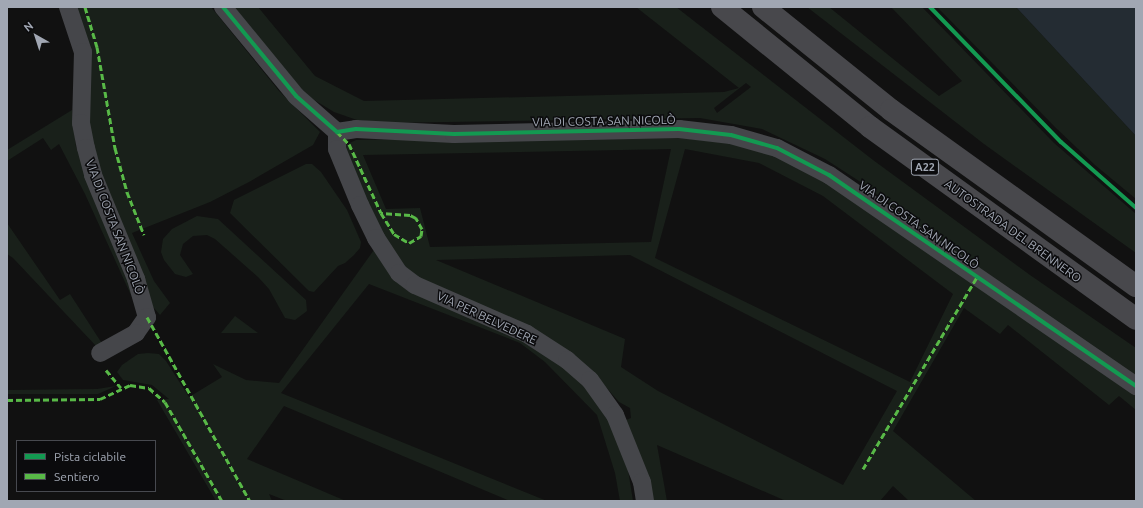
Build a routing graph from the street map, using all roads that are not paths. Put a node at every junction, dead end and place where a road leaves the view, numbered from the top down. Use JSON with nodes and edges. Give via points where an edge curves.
{"nodes":[{"id":1,"x":68,"y":7,"type":"edge"},
{"id":2,"x":223,"y":7,"type":"edge"},
{"id":3,"x":722,"y":7,"type":"edge"},
{"id":4,"x":764,"y":7,"type":"edge"},
{"id":5,"x":337,"y":132,"type":"junction"},
{"id":6,"x":1136,"y":286,"type":"edge"},
{"id":7,"x":1136,"y":319,"type":"edge"},
{"id":8,"x":100,"y":353,"type":"dead end"},
{"id":9,"x":1136,"y":386,"type":"edge"},
{"id":10,"x":645,"y":501,"type":"edge"}],
"edges":[{"from":1,"to":8,"type":"street","name":"VIA DI COSTA SAN NICOLÒ","via":[[83,52],[81,123],[86,148],[94,175],[136,279],[147,317],[136,333]]},
{"from":2,"to":5,"type":"street","via":[[296,96]]},
{"from":3,"to":7,"type":"highway","name":"AUTOSTRADA DEL BRENNERO","number":"A22","via":[[870,127]]},
{"from":4,"to":6,"type":"highway","number":"A22","via":[[891,110]]},
{"from":5,"to":9,"type":"street","name":"VIA DI COSTA SAN NICOLÒ","via":[[356,129],[454,134],[679,129],[731,135],[777,148],[829,175]]},
{"from":5,"to":10,"type":"street","name":"VIA PER BELVEDERE","via":[[338,149],[360,205],[376,238],[399,273],[416,285],[527,334],[567,360],[590,380],[615,415],[642,482]]}]}
